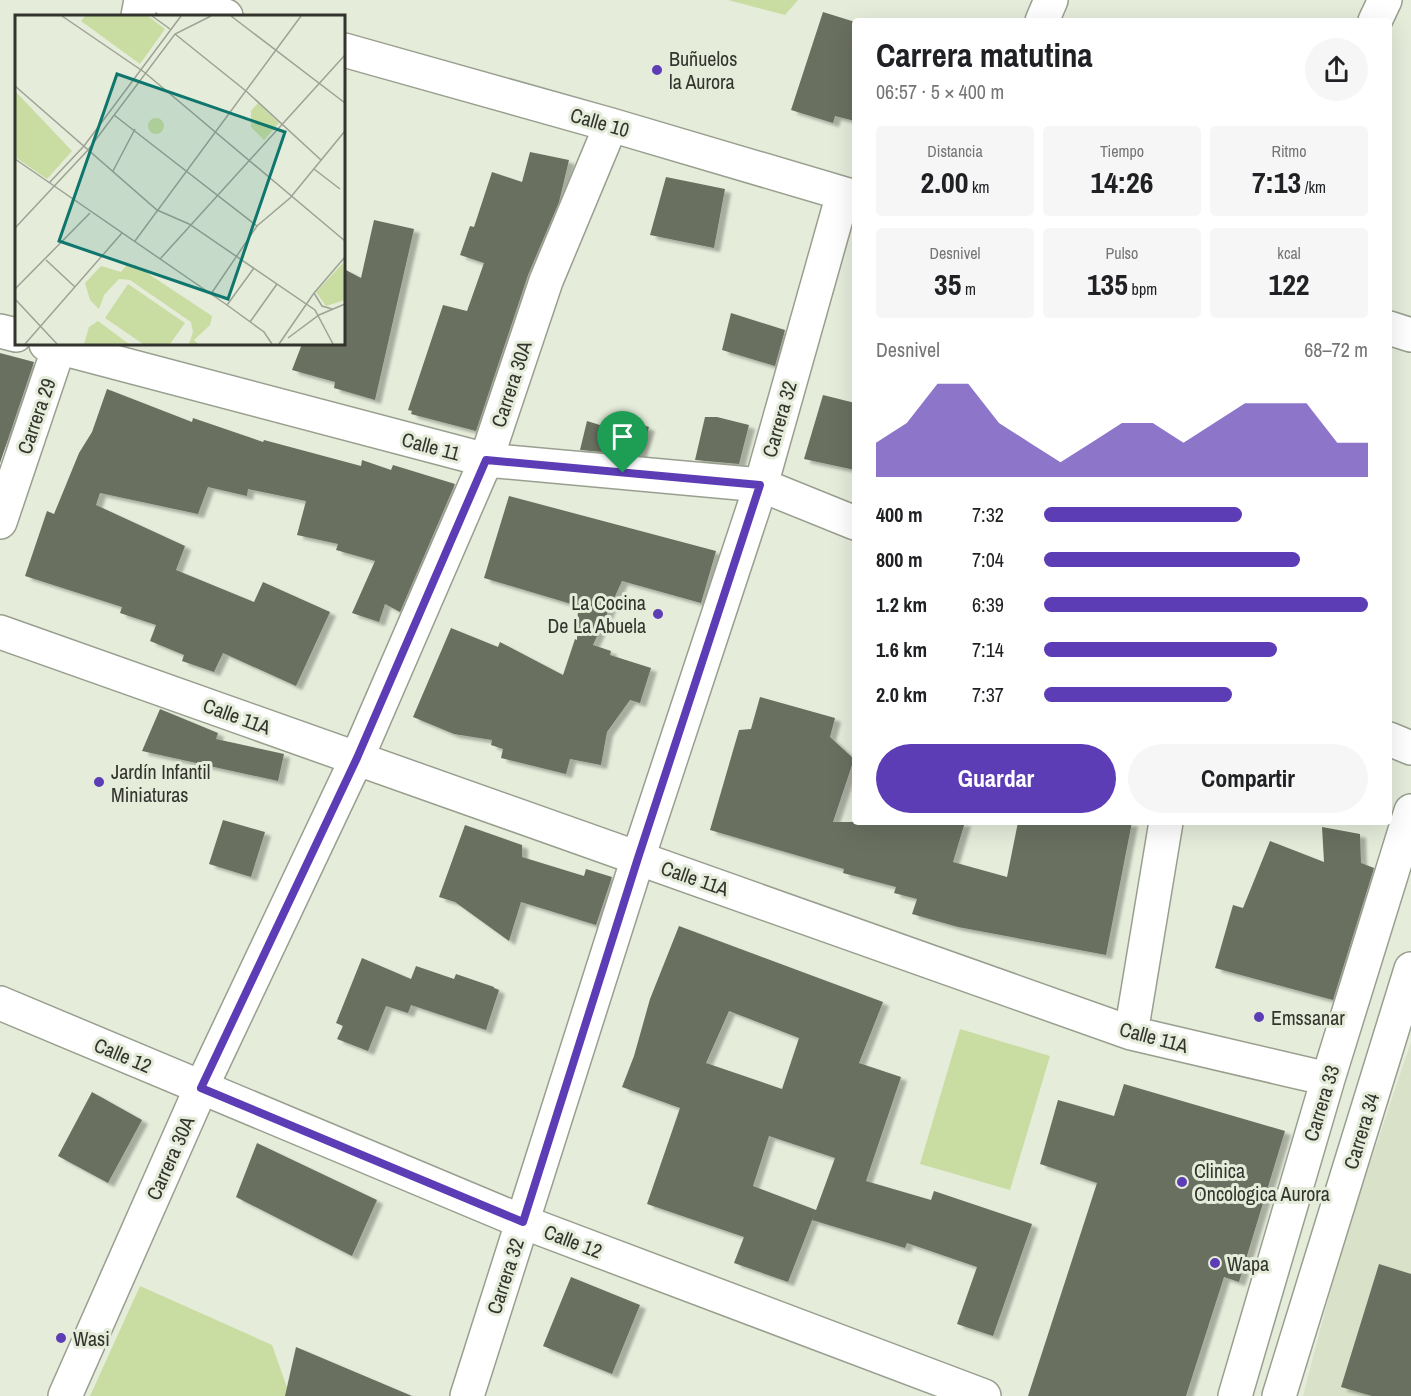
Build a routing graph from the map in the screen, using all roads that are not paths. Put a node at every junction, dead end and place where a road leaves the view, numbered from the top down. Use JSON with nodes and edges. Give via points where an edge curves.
{"nodes":[{"id":1,"x":141,"y":0,"type":"edge"},
{"id":2,"x":167,"y":0,"type":"edge"},
{"id":3,"x":1051,"y":0,"type":"edge"},
{"id":4,"x":1385,"y":0,"type":"edge"},
{"id":5,"x":138,"y":15,"type":"edge"},
{"id":6,"x":222,"y":15,"type":"edge"},
{"id":7,"x":1043,"y":18,"type":"edge"},
{"id":8,"x":1377,"y":18,"type":"edge"},
{"id":9,"x":345,"y":50,"type":"edge"},
{"id":10,"x":612,"y":125,"type":"junction"},
{"id":11,"x":849,"y":196,"type":"edge"},
{"id":12,"x":1392,"y":329,"type":"edge"},
{"id":13,"x":0,"y":331,"type":"edge"},
{"id":14,"x":15,"y":335,"type":"edge"},
{"id":15,"x":1411,"y":335,"type":"edge"},
{"id":16,"x":55,"y":345,"type":"edge"},
{"id":17,"x":486,"y":460,"type":"junction"},
{"id":18,"x":760,"y":485,"type":"junction"},
{"id":19,"x":0,"y":522,"type":"edge"},
{"id":20,"x":852,"y":522,"type":"edge"},
{"id":21,"x":0,"y":632,"type":"edge"},
{"id":22,"x":1392,"y":740,"type":"edge"},
{"id":23,"x":1411,"y":748,"type":"edge"},
{"id":24,"x":357,"y":758,"type":"junction"},
{"id":25,"x":1411,"y":812,"type":"edge"},
{"id":26,"x":1166,"y":825,"type":"edge"},
{"id":27,"x":638,"y":858,"type":"junction"},
{"id":28,"x":1411,"y":969,"type":"edge"},
{"id":29,"x":0,"y":1004,"type":"edge"},
{"id":30,"x":1131,"y":1033,"type":"junction"},
{"id":31,"x":1328,"y":1079,"type":"junction"},
{"id":32,"x":201,"y":1088,"type":"junction"},
{"id":33,"x":523,"y":1222,"type":"junction"},
{"id":34,"x":65,"y":1396,"type":"edge"},
{"id":35,"x":467,"y":1396,"type":"edge"},
{"id":36,"x":984,"y":1396,"type":"edge"},
{"id":37,"x":1235,"y":1396,"type":"edge"},
{"id":38,"x":1279,"y":1396,"type":"edge"}],
"edges":[{"from":1,"to":5,"type":"street"},
{"from":2,"to":6,"type":"street"},
{"from":3,"to":7,"type":"street"},
{"from":4,"to":8,"type":"street"},
{"from":9,"to":10,"type":"street","name":"Calle 10"},
{"from":10,"to":11,"type":"street","name":"Calle 10"},
{"from":10,"to":17,"type":"street","name":"Carrera 30A","via":[[546,281]]},
{"from":11,"to":18,"type":"street","name":"Carrera 32"},
{"from":12,"to":15,"type":"street"},
{"from":13,"to":14,"type":"street"},
{"from":16,"to":17,"type":"street","name":"Calle 11"},
{"from":16,"to":19,"type":"street","name":"Carrera 29"},
{"from":17,"to":18,"type":"street","name":"Calle 11"},
{"from":17,"to":24,"type":"street","name":"Carrera 30A"},
{"from":18,"to":20,"type":"street","name":"Calle 11"},
{"from":18,"to":27,"type":"street","name":"Carrera 32"},
{"from":21,"to":24,"type":"street","name":"Calle 11A"},
{"from":22,"to":23,"type":"street"},
{"from":24,"to":27,"type":"street","name":"Calle 11A"},
{"from":24,"to":32,"type":"street","name":"Carrera 30A"},
{"from":25,"to":31,"type":"street","name":"Carrera 33"},
{"from":26,"to":30,"type":"street"},
{"from":27,"to":30,"type":"street","name":"Calle 11A"},
{"from":27,"to":33,"type":"street","name":"Carrera 32"},
{"from":28,"to":38,"type":"street","name":"Carrera 34"},
{"from":29,"to":32,"type":"street","name":"Calle 12"},
{"from":30,"to":31,"type":"street","name":"Calle 11A"},
{"from":31,"to":37,"type":"street","name":"Carrera 33"},
{"from":32,"to":33,"type":"street","name":"Calle 12"},
{"from":32,"to":34,"type":"street","name":"Carrera 30A"},
{"from":33,"to":35,"type":"street","name":"Carrera 32"},
{"from":33,"to":36,"type":"street","name":"Calle 12"}]}
